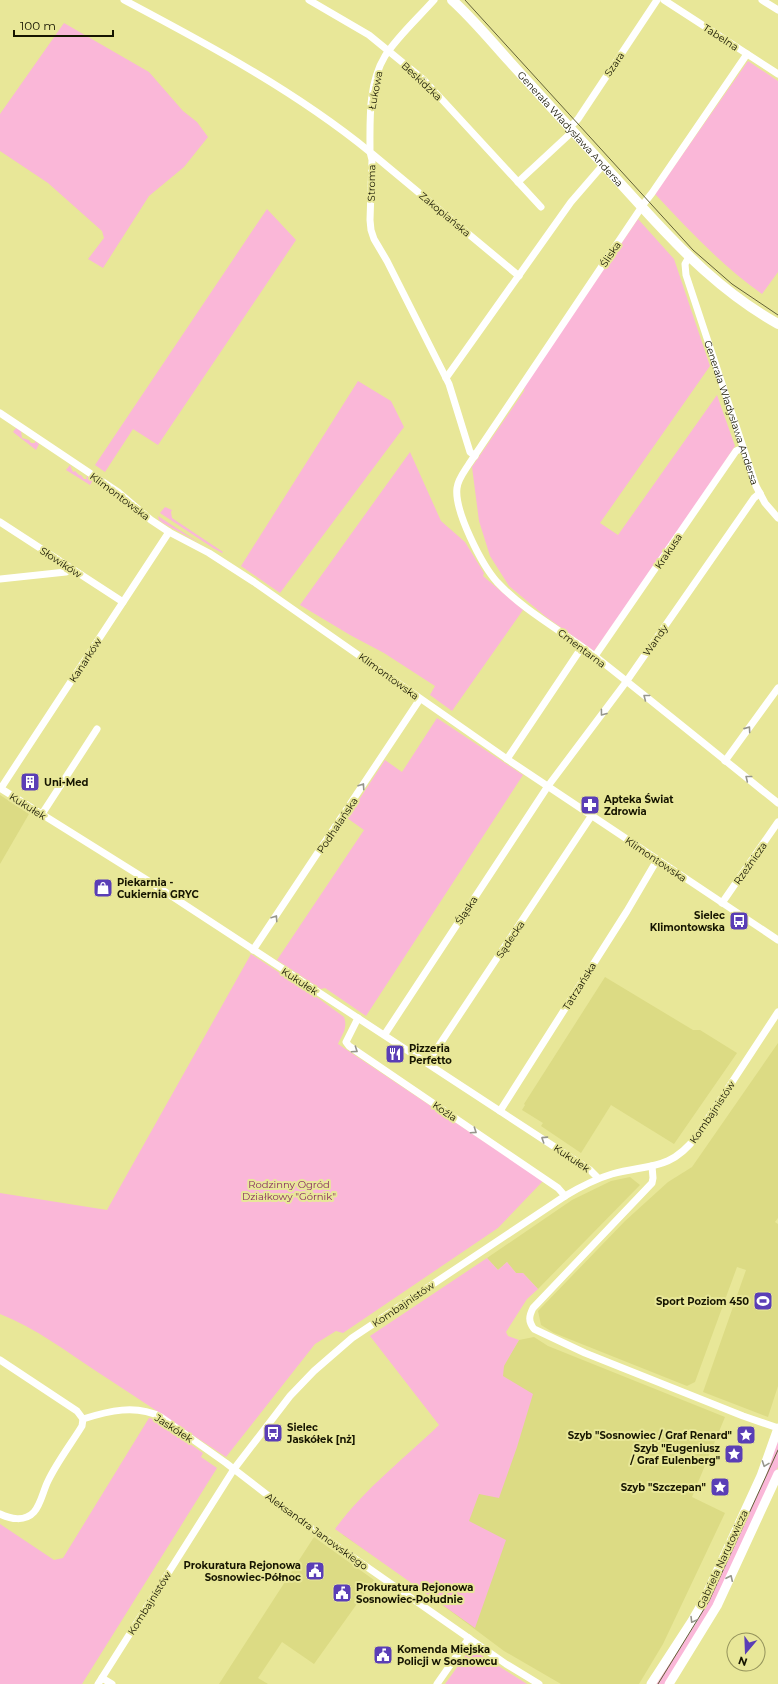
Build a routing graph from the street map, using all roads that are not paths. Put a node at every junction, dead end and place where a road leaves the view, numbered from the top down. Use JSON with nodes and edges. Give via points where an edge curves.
{"nodes":[{"id":1,"x":124,"y":0,"type":"edge"},
{"id":2,"x":309,"y":0,"type":"edge"},
{"id":3,"x":434,"y":0,"type":"edge"},
{"id":4,"x":452,"y":0,"type":"edge"},
{"id":5,"x":657,"y":0,"type":"edge"},
{"id":6,"x":664,"y":0,"type":"edge"},
{"id":7,"x":762,"y":0,"type":"edge"},
{"id":8,"x":778,"y":10,"type":"edge"},
{"id":9,"x":389,"y":50,"type":"junction"},
{"id":10,"x":747,"y":54,"type":"junction"},
{"id":11,"x":778,"y":74,"type":"edge"},
{"id":12,"x":572,"y":129,"type":"junction"},
{"id":13,"x":370,"y":152,"type":"junction"},
{"id":14,"x":603,"y":165,"type":"junction"},
{"id":15,"x":518,"y":182,"type":"junction"},
{"id":16,"x":541,"y":206,"type":"dead end"},
{"id":17,"x":642,"y":207,"type":"junction"},
{"id":18,"x":689,"y":257,"type":"junction"},
{"id":19,"x":519,"y":276,"type":"junction"},
{"id":20,"x":778,"y":324,"type":"edge"},
{"id":21,"x":446,"y":378,"type":"junction"},
{"id":22,"x":0,"y":412,"type":"edge"},
{"id":23,"x":743,"y":448,"type":"junction"},
{"id":24,"x":475,"y":456,"type":"junction"},
{"id":25,"x":760,"y":493,"type":"junction"},
{"id":26,"x":778,"y":518,"type":"edge"},
{"id":27,"x":0,"y":522,"type":"edge"},
{"id":28,"x":169,"y":532,"type":"junction"},
{"id":29,"x":70,"y":568,"type":"junction"},
{"id":30,"x":0,"y":580,"type":"edge"},
{"id":31,"x":123,"y":602,"type":"junction"},
{"id":32,"x":582,"y":647,"type":"junction"},
{"id":33,"x":595,"y":656,"type":"junction"},
{"id":34,"x":626,"y":682,"type":"junction"},
{"id":35,"x":778,"y":688,"type":"edge"},
{"id":36,"x":420,"y":699,"type":"junction"},
{"id":37,"x":97,"y":729,"type":"dead end"},
{"id":38,"x":507,"y":758,"type":"junction"},
{"id":39,"x":725,"y":761,"type":"junction"},
{"id":40,"x":548,"y":786,"type":"junction"},
{"id":41,"x":1,"y":788,"type":"edge"},
{"id":42,"x":778,"y":803,"type":"edge"},
{"id":43,"x":42,"y":814,"type":"junction"},
{"id":44,"x":592,"y":815,"type":"junction"},
{"id":45,"x":778,"y":822,"type":"edge"},
{"id":46,"x":657,"y":860,"type":"junction"},
{"id":47,"x":722,"y":903,"type":"junction"},
{"id":48,"x":778,"y":940,"type":"edge"},
{"id":49,"x":253,"y":950,"type":"junction"},
{"id":50,"x":778,"y":1012,"type":"edge"},
{"id":51,"x":358,"y":1018,"type":"junction"},
{"id":52,"x":385,"y":1034,"type":"junction"},
{"id":53,"x":428,"y":1062,"type":"junction"},
{"id":54,"x":500,"y":1111,"type":"junction"},
{"id":55,"x":652,"y":1166,"type":"junction"},
{"id":56,"x":598,"y":1178,"type":"junction"},
{"id":57,"x":565,"y":1196,"type":"junction"},
{"id":58,"x":0,"y":1360,"type":"edge"},
{"id":59,"x":83,"y":1419,"type":"junction"},
{"id":60,"x":778,"y":1428,"type":"edge"},
{"id":61,"x":234,"y":1469,"type":"junction"},
{"id":62,"x":778,"y":1474,"type":"edge"},
{"id":63,"x":0,"y":1514,"type":"edge"},
{"id":64,"x":469,"y":1638,"type":"junction"},
{"id":65,"x":100,"y":1681,"type":"edge"},
{"id":66,"x":112,"y":1684,"type":"edge"},
{"id":67,"x":436,"y":1684,"type":"edge"},
{"id":68,"x":540,"y":1684,"type":"edge"},
{"id":69,"x":651,"y":1684,"type":"edge"},
{"id":70,"x":669,"y":1684,"type":"edge"}],
"edges":[{"from":1,"to":13,"type":"street","name":"Stroma","via":[[264,78]]},
{"from":2,"to":9,"type":"street","name":"Beskidzka","via":[[369,35]]},
{"from":3,"to":9,"type":"street","name":"Łukowa"},
{"from":4,"to":12,"type":"main road","name":"Generała Władysława Andersa"},
{"from":5,"to":12,"type":"street","name":"Szara"},
{"from":6,"to":10,"type":"street","name":"Tabelna"},
{"from":7,"to":8,"type":"street"},
{"from":9,"to":13,"type":"street","name":"Łukowa","via":[[375,81],[370,115]]},
{"from":9,"to":15,"type":"street","name":"Beskidzka","via":[[424,80]]},
{"from":10,"to":11,"type":"street","name":"Tabelna"},
{"from":10,"to":17,"type":"street","name":"Śliska"},
{"from":12,"to":14,"type":"main road","name":"Generała Władysława Andersa"},
{"from":12,"to":15,"type":"street"},
{"from":13,"to":19,"type":"street","name":"Zakopiańska"},
{"from":13,"to":21,"type":"street","name":"Stroma","via":[[370,220],[374,239]]},
{"from":14,"to":17,"type":"main road","name":"Generała Władysława Andersa"},
{"from":14,"to":19,"type":"street","via":[[571,202]]},
{"from":15,"to":16,"type":"street","name":"Beskidzka"},
{"from":17,"to":18,"type":"main road","name":"Generała Władysława Andersa"},
{"from":17,"to":24,"type":"street","name":"Śliska"},
{"from":18,"to":20,"type":"main road","name":"Generała Władysława Andersa","via":[[750,308]]},
{"from":18,"to":23,"type":"street","name":"Generała Władysława Andersa","via":[[685,264],[686,275]]},
{"from":19,"to":21,"type":"street"},
{"from":21,"to":24,"type":"street","name":"Stroma","via":[[470,452]]},
{"from":22,"to":28,"type":"street","name":"Klimontowska","via":[[118,492],[140,512]]},
{"from":23,"to":25,"type":"street","name":"Generała Władysława Andersa"},
{"from":23,"to":33,"type":"street","name":"Krakusa","via":[[736,450]]},
{"from":24,"to":32,"type":"street","name":"Cmentarna","via":[[461,476],[456,490],[468,534],[482,559],[496,581],[515,598]]},
{"from":25,"to":26,"type":"street","name":"Generała Władysława Andersa"},
{"from":25,"to":34,"type":"street","name":"Wandy","via":[[754,498]]},
{"from":27,"to":29,"type":"street","name":"Słowików"},
{"from":28,"to":31,"type":"street","name":"Kanarków"},
{"from":28,"to":36,"type":"street","name":"Klimontowska","via":[[209,552]]},
{"from":29,"to":30,"type":"street","via":[[62,573]]},
{"from":29,"to":31,"type":"street","name":"Słowików"},
{"from":31,"to":41,"type":"street","name":"Kanarków"},
{"from":32,"to":33,"type":"street","name":"Cmentarna"},
{"from":32,"to":38,"type":"street"},
{"from":33,"to":34,"type":"street","name":"Cmentarna"},
{"from":39,"to":34,"type":"street","name":"Cmentarna","one_way":true},
{"from":34,"to":40,"type":"street","name":"Wandy","one_way":true},
{"from":39,"to":35,"type":"street","one_way":true},
{"from":36,"to":38,"type":"street","name":"Klimontowska"},
{"from":49,"to":36,"type":"street","name":"Podhalańska","one_way":true},
{"from":37,"to":43,"type":"street"},
{"from":38,"to":40,"type":"street","name":"Klimontowska"},
{"from":42,"to":39,"type":"street","name":"Cmentarna","one_way":true},
{"from":40,"to":44,"type":"street","name":"Klimontowska"},
{"from":40,"to":52,"type":"street","name":"Śląska"},
{"from":41,"to":43,"type":"street","name":"Kukułek"},
{"from":43,"to":49,"type":"street","name":"Kukułek"},
{"from":44,"to":46,"type":"street","name":"Klimontowska"},
{"from":44,"to":53,"type":"street","name":"Sądecka"},
{"from":45,"to":47,"type":"street","name":"Rzeźnicza"},
{"from":46,"to":47,"type":"street","name":"Klimontowska"},
{"from":46,"to":54,"type":"street","name":"Tatrzańska"},
{"from":47,"to":48,"type":"street","name":"Klimontowska"},
{"from":49,"to":51,"type":"street","name":"Kukułek"},
{"from":50,"to":55,"type":"street","name":"Kombajnistów","via":[[690,1145],[677,1157]]},
{"from":51,"to":52,"type":"street","name":"Kukułek"},
{"from":51,"to":57,"type":"street","name":"Koźla","one_way":true,"via":[[346,1042],[349,1046],[558,1188]]},
{"from":52,"to":53,"type":"street","name":"Kukułek"},
{"from":53,"to":54,"type":"street","name":"Kukułek"},
{"from":56,"to":54,"type":"street","name":"Kukułek","one_way":true,"via":[[590,1170]]},
{"from":55,"to":56,"type":"street","name":"Kombajnistów"},
{"from":55,"to":60,"type":"street","via":[[652,1183],[533,1308],[529,1317],[531,1325],[541,1333],[586,1353]]},
{"from":56,"to":57,"type":"street","name":"Kombajnistów"},
{"from":57,"to":61,"type":"street","name":"Kombajnistów","via":[[347,1343],[290,1396]]},
{"from":58,"to":59,"type":"street","via":[[77,1410]]},
{"from":59,"to":61,"type":"street","name":"Jaskółek","via":[[125,1410],[152,1414]]},
{"from":59,"to":63,"type":"street","via":[[82,1426],[48,1480],[34,1512],[17,1520]]},
{"from":60,"to":69,"type":"street","name":"Gabriela Narutowicza","one_way":true,"via":[[761,1476],[704,1600]]},
{"from":61,"to":64,"type":"street","name":"Aleksandra Janowskiego","via":[[301,1521]]},
{"from":61,"to":65,"type":"street","name":"Kombajnistów"},
{"from":70,"to":62,"type":"street","name":"Gabriela Narutowicza","one_way":true,"via":[[717,1606]]},
{"from":64,"to":67,"type":"street"},
{"from":64,"to":68,"type":"street","name":"Aleksandra Janowskiego"},
{"from":65,"to":66,"type":"street"}]}
